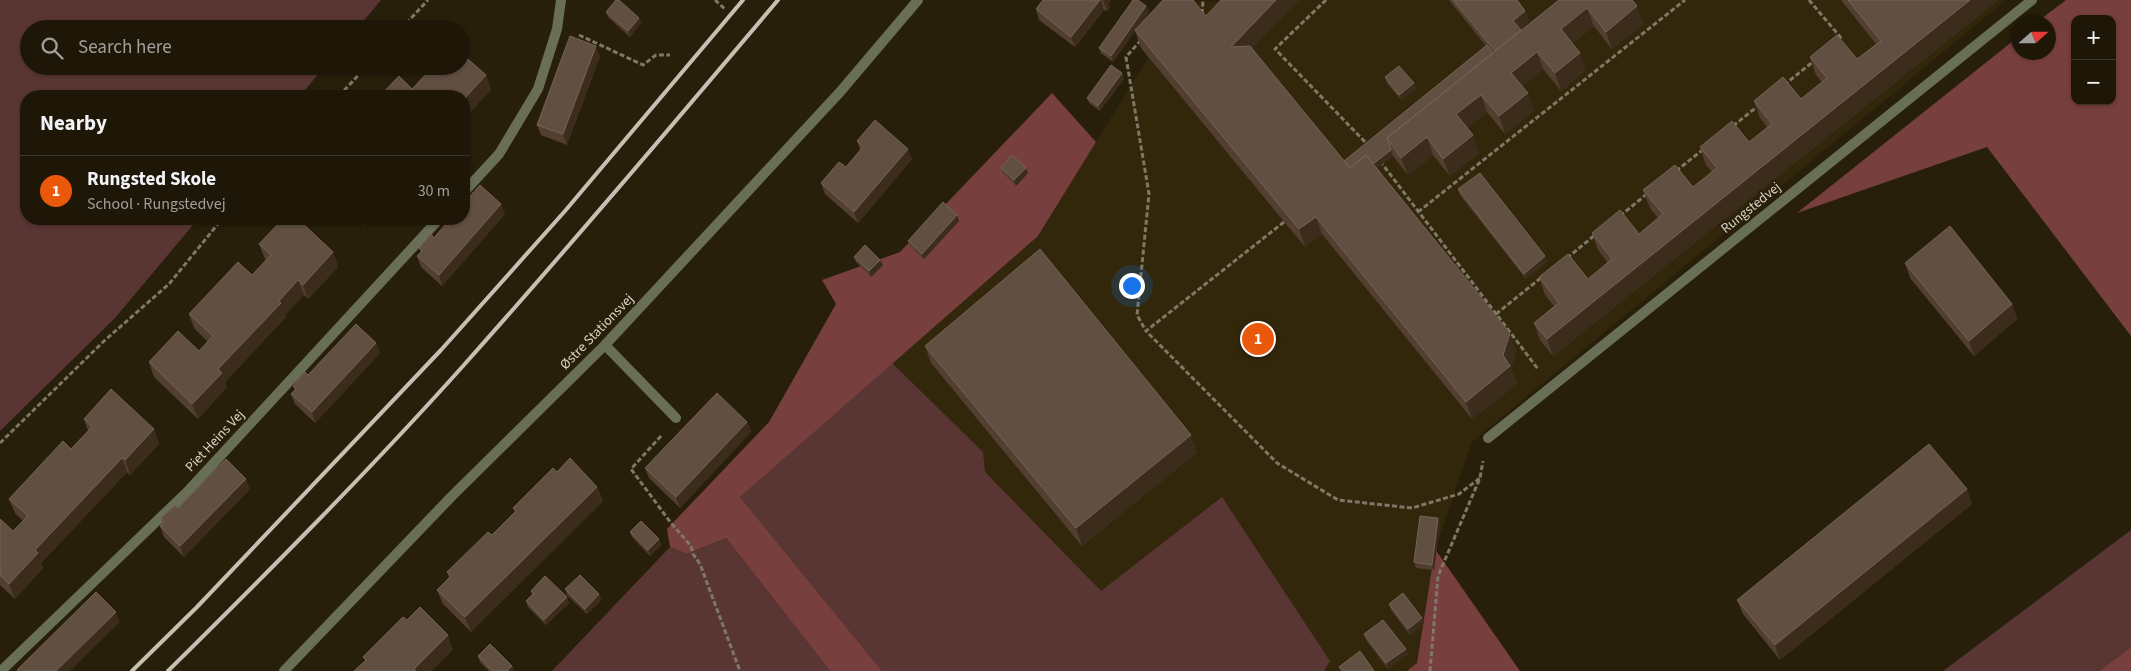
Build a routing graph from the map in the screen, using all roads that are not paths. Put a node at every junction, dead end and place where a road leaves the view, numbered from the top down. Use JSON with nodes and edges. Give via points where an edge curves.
{"nodes":[{"id":1,"x":561,"y":0,"type":"edge"},
{"id":2,"x":918,"y":0,"type":"edge"},
{"id":3,"x":2032,"y":0,"type":"edge"},
{"id":4,"x":470,"y":185,"type":"edge"},
{"id":5,"x":433,"y":225,"type":"edge"},
{"id":6,"x":605,"y":345,"type":"junction"},
{"id":7,"x":676,"y":418,"type":"road end"},
{"id":8,"x":1488,"y":438,"type":"road end"},
{"id":9,"x":1,"y":671,"type":"edge"},
{"id":10,"x":284,"y":671,"type":"edge"}],
"edges":[{"from":1,"to":4,"type":"street","via":[[557,29],[538,89],[499,154]]},
{"from":2,"to":6,"type":"street","name":"Østre Stationsvej","via":[[840,92]]},
{"from":3,"to":8,"type":"street","name":"Rungstedvej"},
{"from":5,"to":9,"type":"street","name":"Piet Heins Vej","via":[[189,490]]},
{"from":6,"to":7,"type":"street"},
{"from":6,"to":10,"type":"street","name":"Østre Stationsvej","via":[[452,496]]}]}
